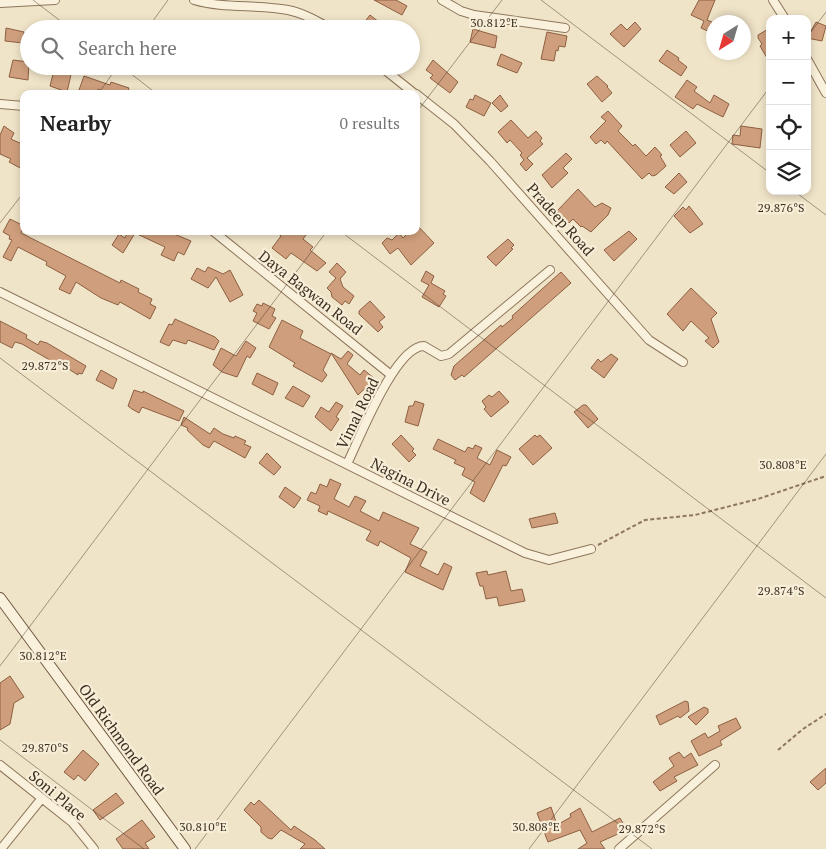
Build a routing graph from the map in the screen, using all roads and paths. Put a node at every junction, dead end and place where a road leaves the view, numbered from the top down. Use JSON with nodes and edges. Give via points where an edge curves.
{"nodes":[{"id":1,"x":55,"y":0,"type":"edge"},
{"id":2,"x":194,"y":0,"type":"edge"},
{"id":3,"x":442,"y":0,"type":"edge"},
{"id":4,"x":772,"y":0,"type":"edge"},
{"id":5,"x":0,"y":3,"type":"edge"},
{"id":6,"x":782,"y":15,"type":"edge"},
{"id":7,"x":314,"y":20,"type":"edge"},
{"id":8,"x":565,"y":28,"type":"dead end"},
{"id":9,"x":808,"y":60,"type":"edge"},
{"id":10,"x":392,"y":75,"type":"edge"},
{"id":11,"x":411,"y":90,"type":"edge"},
{"id":12,"x":826,"y":93,"type":"edge"},
{"id":13,"x":420,"y":97,"type":"edge"},
{"id":14,"x":0,"y":104,"type":"edge"},
{"id":15,"x":20,"y":106,"type":"edge"},
{"id":16,"x":218,"y":235,"type":"edge"},
{"id":17,"x":550,"y":270,"type":"dead end"},
{"id":18,"x":0,"y":292,"type":"edge"},
{"id":19,"x":683,"y":362,"type":"dead end"},
{"id":20,"x":391,"y":375,"type":"junction"},
{"id":21,"x":347,"y":464,"type":"junction"},
{"id":22,"x":826,"y":476,"type":"edge"},
{"id":23,"x":591,"y":549,"type":"joint"},
{"id":24,"x":0,"y":598,"type":"edge"},
{"id":25,"x":826,"y":714,"type":"edge"},
{"id":26,"x":778,"y":750,"type":"dead end"},
{"id":27,"x":0,"y":765,"type":"edge"},
{"id":28,"x":715,"y":765,"type":"dead end"},
{"id":29,"x":42,"y":798,"type":"junction"},
{"id":30,"x":2,"y":849,"type":"edge"},
{"id":31,"x":94,"y":849,"type":"edge"},
{"id":32,"x":185,"y":849,"type":"edge"},
{"id":33,"x":619,"y":849,"type":"edge"}],
"edges":[{"from":1,"to":5,"type":"street"},
{"from":2,"to":7,"type":"street","via":[[207,4],[287,10]]},
{"from":3,"to":8,"type":"street","via":[[474,14]]},
{"from":4,"to":6,"type":"street"},
{"from":9,"to":12,"type":"street"},
{"from":10,"to":11,"type":"street","name":"Pradeep Road"},
{"from":13,"to":19,"type":"street","name":"Pradeep Road","via":[[454,124],[490,161],[649,340]]},
{"from":14,"to":15,"type":"street"},
{"from":16,"to":20,"type":"street","name":"Daya Bagwan Road"},
{"from":17,"to":20,"type":"street","name":"Vimal Road","via":[[450,354],[441,356],[419,346],[410,351]]},
{"from":18,"to":21,"type":"street","name":"Nagina Drive"},
{"from":20,"to":21,"type":"street","name":"Vimal Road"},
{"from":21,"to":23,"type":"street","name":"Nagina Drive","via":[[537,558],[559,559]]},
{"from":22,"to":23,"type":"path","via":[[758,499],[695,515],[645,520]]},
{"from":24,"to":32,"type":"street","name":"Old Richmond Road"},
{"from":25,"to":26,"type":"path"},
{"from":27,"to":29,"type":"street","name":"Soni Place"},
{"from":28,"to":33,"type":"street"},
{"from":29,"to":30,"type":"street"},
{"from":29,"to":31,"type":"street","name":"Soni Place","via":[[72,822]]}]}
